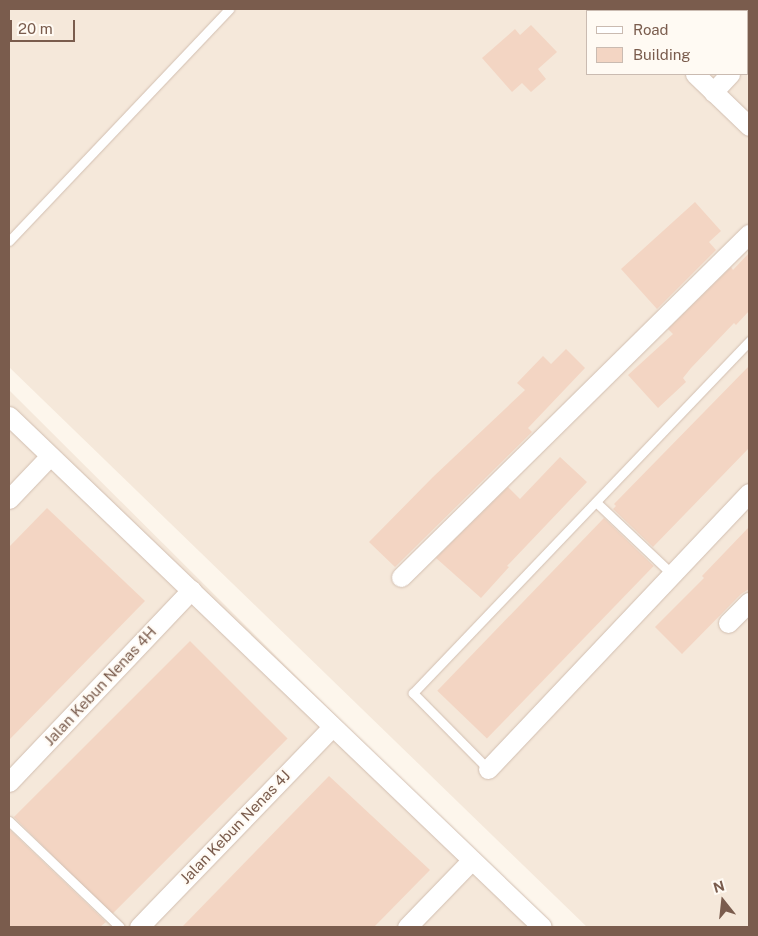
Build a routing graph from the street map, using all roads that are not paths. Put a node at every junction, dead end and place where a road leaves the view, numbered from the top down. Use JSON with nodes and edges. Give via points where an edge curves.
{"nodes":[{"id":1,"x":229,"y":9,"type":"edge"},
{"id":2,"x":696,"y":75,"type":"edge"},
{"id":3,"x":729,"y":75,"type":"edge"},
{"id":4,"x":714,"y":92,"type":"junction"},
{"id":5,"x":749,"y":126,"type":"edge"},
{"id":6,"x":749,"y":234,"type":"edge"},
{"id":7,"x":9,"y":241,"type":"edge"},
{"id":8,"x":749,"y":341,"type":"edge"},
{"id":9,"x":9,"y":416,"type":"edge"},
{"id":10,"x":50,"y":456,"type":"junction"},
{"id":11,"x":749,"y":493,"type":"edge"},
{"id":12,"x":9,"y":499,"type":"edge"},
{"id":13,"x":596,"y":502,"type":"junction"},
{"id":14,"x":672,"y":574,"type":"junction"},
{"id":15,"x":401,"y":577,"type":"dead end"},
{"id":16,"x":191,"y":590,"type":"junction"},
{"id":17,"x":749,"y":602,"type":"edge"},
{"id":18,"x":728,"y":624,"type":"dead end"},
{"id":19,"x":332,"y":727,"type":"junction"},
{"id":20,"x":488,"y":769,"type":"joint"},
{"id":21,"x":9,"y":782,"type":"edge"},
{"id":22,"x":9,"y":821,"type":"edge"},
{"id":23,"x":472,"y":860,"type":"junction"},
{"id":24,"x":120,"y":927,"type":"edge"},
{"id":25,"x":139,"y":927,"type":"edge"},
{"id":26,"x":407,"y":927,"type":"edge"},
{"id":27,"x":542,"y":927,"type":"edge"}],
"edges":[{"from":1,"to":7,"type":"lane"},
{"from":2,"to":4,"type":"street"},
{"from":3,"to":4,"type":"street"},
{"from":4,"to":5,"type":"street"},
{"from":6,"to":15,"type":"street"},
{"from":8,"to":13,"type":"lane"},
{"from":9,"to":10,"type":"street"},
{"from":10,"to":12,"type":"street"},
{"from":10,"to":16,"type":"street"},
{"from":11,"to":14,"type":"street"},
{"from":13,"to":14,"type":"lane"},
{"from":13,"to":20,"type":"lane","via":[[413,693]]},
{"from":14,"to":20,"type":"street"},
{"from":16,"to":19,"type":"street"},
{"from":16,"to":21,"type":"street","name":"Jalan Kebun Nenas 4H"},
{"from":17,"to":18,"type":"street"},
{"from":19,"to":23,"type":"street"},
{"from":19,"to":25,"type":"street","name":"Jalan Kebun Nenas 4J"},
{"from":22,"to":24,"type":"lane"},
{"from":23,"to":26,"type":"street"},
{"from":23,"to":27,"type":"street"}]}
